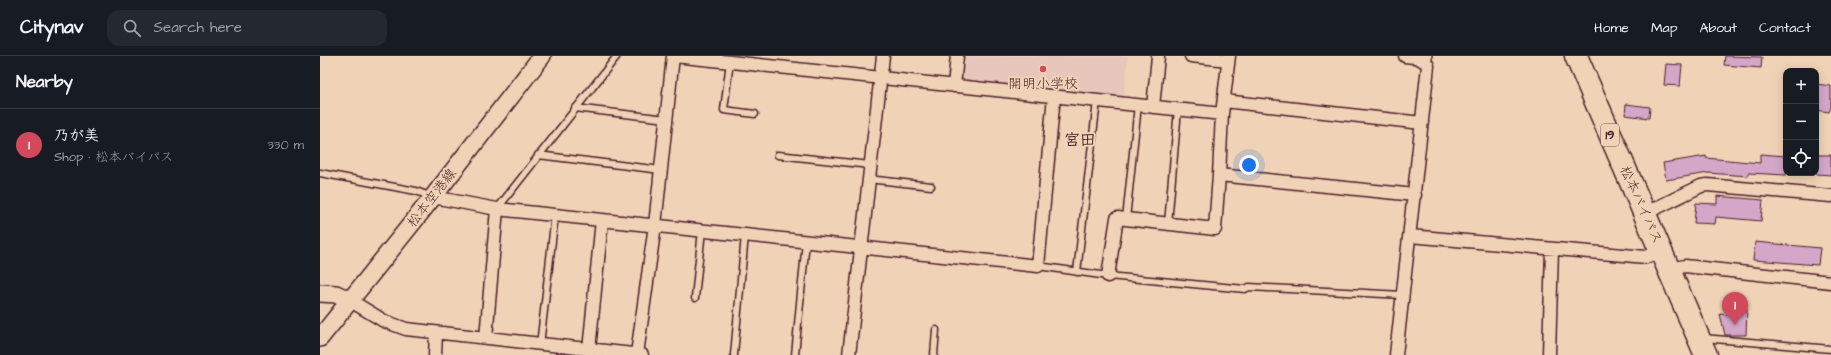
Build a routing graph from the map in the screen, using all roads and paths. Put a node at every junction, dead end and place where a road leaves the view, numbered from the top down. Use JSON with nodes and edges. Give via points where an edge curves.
{"nodes":[{"id":1,"x":542,"y":56,"type":"edge"},
{"id":2,"x":617,"y":56,"type":"edge"},
{"id":3,"x":674,"y":56,"type":"edge"},
{"id":4,"x":883,"y":56,"type":"edge"},
{"id":5,"x":957,"y":56,"type":"edge"},
{"id":6,"x":1158,"y":56,"type":"edge"},
{"id":7,"x":1191,"y":56,"type":"edge"},
{"id":8,"x":1405,"y":56,"type":"edge"},
{"id":9,"x":1576,"y":56,"type":"edge"},
{"id":10,"x":1423,"y":57,"type":"edge"},
{"id":11,"x":1228,"y":58,"type":"edge"},
{"id":12,"x":730,"y":61,"type":"junction"},
{"id":13,"x":784,"y":61,"type":"edge"},
{"id":14,"x":881,"y":79,"type":"junction"},
{"id":15,"x":954,"y":86,"type":"junction"},
{"id":16,"x":1054,"y":96,"type":"junction"},
{"id":17,"x":1097,"y":101,"type":"junction"},
{"id":18,"x":1224,"y":101,"type":"junction"},
{"id":19,"x":1138,"y":105,"type":"junction"},
{"id":20,"x":1153,"y":107,"type":"junction"},
{"id":21,"x":575,"y":108,"type":"junction"},
{"id":22,"x":1178,"y":109,"type":"junction"},
{"id":23,"x":755,"y":114,"type":"dead end"},
{"id":24,"x":1222,"y":114,"type":"junction"},
{"id":25,"x":666,"y":119,"type":"junction"},
{"id":26,"x":1422,"y":123,"type":"junction"},
{"id":27,"x":538,"y":155,"type":"junction"},
{"id":28,"x":778,"y":155,"type":"dead end"},
{"id":29,"x":870,"y":165,"type":"junction"},
{"id":30,"x":661,"y":170,"type":"junction"},
{"id":31,"x":320,"y":173,"type":"edge"},
{"id":32,"x":1219,"y":175,"type":"junction"},
{"id":33,"x":868,"y":180,"type":"junction"},
{"id":34,"x":931,"y":186,"type":"dead end"},
{"id":35,"x":1414,"y":195,"type":"junction"},
{"id":36,"x":1831,"y":196,"type":"edge"},
{"id":37,"x":433,"y":197,"type":"junction"},
{"id":38,"x":497,"y":209,"type":"junction"},
{"id":39,"x":1644,"y":214,"type":"junction"},
{"id":40,"x":555,"y":215,"type":"junction"},
{"id":41,"x":1126,"y":219,"type":"junction"},
{"id":42,"x":602,"y":220,"type":"junction"},
{"id":43,"x":1168,"y":224,"type":"junction"},
{"id":44,"x":655,"y":225,"type":"junction"},
{"id":45,"x":702,"y":230,"type":"junction"},
{"id":46,"x":745,"y":235,"type":"junction"},
{"id":47,"x":1410,"y":236,"type":"junction"},
{"id":48,"x":806,"y":241,"type":"junction"},
{"id":49,"x":861,"y":246,"type":"junction"},
{"id":50,"x":1552,"y":249,"type":"junction"},
{"id":51,"x":1665,"y":260,"type":"junction"},
{"id":52,"x":1038,"y":266,"type":"junction"},
{"id":53,"x":1077,"y":272,"type":"junction"},
{"id":54,"x":1108,"y":276,"type":"junction"},
{"id":55,"x":1831,"y":282,"type":"edge"},
{"id":56,"x":320,"y":293,"type":"edge"},
{"id":57,"x":1403,"y":295,"type":"junction"},
{"id":58,"x":695,"y":298,"type":"dead end"},
{"id":59,"x":352,"y":300,"type":"junction"},
{"id":60,"x":936,"y":330,"type":"dead end"},
{"id":61,"x":436,"y":333,"type":"junction"},
{"id":62,"x":320,"y":338,"type":"edge"},
{"id":63,"x":486,"y":338,"type":"junction"},
{"id":64,"x":540,"y":345,"type":"junction"},
{"id":65,"x":1702,"y":346,"type":"edge"},
{"id":66,"x":1831,"y":349,"type":"edge"},
{"id":67,"x":589,"y":350,"type":"junction"},
{"id":68,"x":435,"y":355,"type":"edge"},
{"id":69,"x":640,"y":355,"type":"edge"},
{"id":70,"x":734,"y":355,"type":"edge"},
{"id":71,"x":795,"y":355,"type":"edge"},
{"id":72,"x":849,"y":355,"type":"edge"},
{"id":73,"x":934,"y":355,"type":"edge"},
{"id":74,"x":1396,"y":355,"type":"edge"},
{"id":75,"x":1548,"y":355,"type":"edge"}],
"edges":[{"from":1,"to":37,"type":"main road","name":"松本空港線"},
{"from":2,"to":21,"type":"lane"},
{"from":3,"to":12,"type":"street"},
{"from":3,"to":25,"type":"street"},
{"from":4,"to":14,"type":"street"},
{"from":5,"to":15,"type":"street"},
{"from":6,"to":20,"type":"street"},
{"from":7,"to":11,"type":"street"},
{"from":8,"to":10,"type":"street"},
{"from":9,"to":39,"type":"highway","name":"松本バイパス","number":"19"},
{"from":10,"to":26,"type":"street","via":[[1428,66]]},
{"from":11,"to":18,"type":"street"},
{"from":12,"to":13,"type":"street"},
{"from":12,"to":23,"type":"lane","via":[[724,110]]},
{"from":13,"to":14,"type":"street"},
{"from":14,"to":15,"type":"street"},
{"from":14,"to":29,"type":"street"},
{"from":15,"to":16,"type":"street"},
{"from":16,"to":17,"type":"street"},
{"from":16,"to":52,"type":"street"},
{"from":17,"to":19,"type":"street"},
{"from":17,"to":53,"type":"lane"},
{"from":18,"to":24,"type":"street"},
{"from":18,"to":26,"type":"street"},
{"from":19,"to":20,"type":"street"},
{"from":19,"to":41,"type":"lane"},
{"from":20,"to":22,"type":"street"},
{"from":21,"to":25,"type":"lane"},
{"from":21,"to":27,"type":"lane"},
{"from":22,"to":24,"type":"street"},
{"from":22,"to":43,"type":"lane"},
{"from":24,"to":32,"type":"street"},
{"from":25,"to":30,"type":"street"},
{"from":26,"to":35,"type":"street"},
{"from":27,"to":30,"type":"lane"},
{"from":27,"to":38,"type":"lane"},
{"from":28,"to":29,"type":"lane"},
{"from":29,"to":33,"type":"street"},
{"from":30,"to":44,"type":"street"},
{"from":31,"to":37,"type":"lane","via":[[416,191]]},
{"from":32,"to":35,"type":"street"},
{"from":32,"to":43,"type":"street","via":[[1215,229]]},
{"from":33,"to":34,"type":"lane"},
{"from":33,"to":49,"type":"street"},
{"from":35,"to":47,"type":"street"},
{"from":36,"to":39,"type":"street","via":[[1707,185]]},
{"from":37,"to":38,"type":"street"},
{"from":37,"to":59,"type":"main road","name":"松本空港線"},
{"from":38,"to":40,"type":"street"},
{"from":38,"to":63,"type":"street"},
{"from":39,"to":51,"type":"highway","name":"松本バイパス","number":"19"},
{"from":40,"to":42,"type":"street"},
{"from":40,"to":64,"type":"lane"},
{"from":41,"to":43,"type":"street"},
{"from":41,"to":54,"type":"street","via":[[1117,218]]},
{"from":42,"to":44,"type":"street"},
{"from":42,"to":67,"type":"street"},
{"from":44,"to":45,"type":"street"},
{"from":44,"to":69,"type":"street"},
{"from":45,"to":46,"type":"street"},
{"from":45,"to":58,"type":"lane"},
{"from":46,"to":48,"type":"street"},
{"from":46,"to":70,"type":"lane"},
{"from":47,"to":50,"type":"street"},
{"from":47,"to":57,"type":"street"},
{"from":48,"to":49,"type":"street"},
{"from":48,"to":71,"type":"lane"},
{"from":49,"to":52,"type":"street"},
{"from":49,"to":72,"type":"street"},
{"from":50,"to":51,"type":"street"},
{"from":50,"to":75,"type":"street"},
{"from":51,"to":55,"type":"street","via":[[1685,266]]},
{"from":51,"to":65,"type":"highway","name":"松本バイパス","number":"19"},
{"from":52,"to":53,"type":"lane"},
{"from":53,"to":54,"type":"lane"},
{"from":54,"to":57,"type":"lane","via":[[1245,289],[1249,287]]},
{"from":56,"to":59,"type":"main road","via":[[336,294]]},
{"from":57,"to":74,"type":"street"},
{"from":59,"to":61,"type":"street","via":[[384,321],[399,327]]},
{"from":59,"to":62,"type":"main road","name":"松本空港線"},
{"from":60,"to":73,"type":"lane"},
{"from":61,"to":63,"type":"street"},
{"from":61,"to":68,"type":"street"},
{"from":63,"to":64,"type":"street"},
{"from":64,"to":67,"type":"street"},
{"from":65,"to":66,"type":"lane"},
{"from":67,"to":69,"type":"street"}]}
